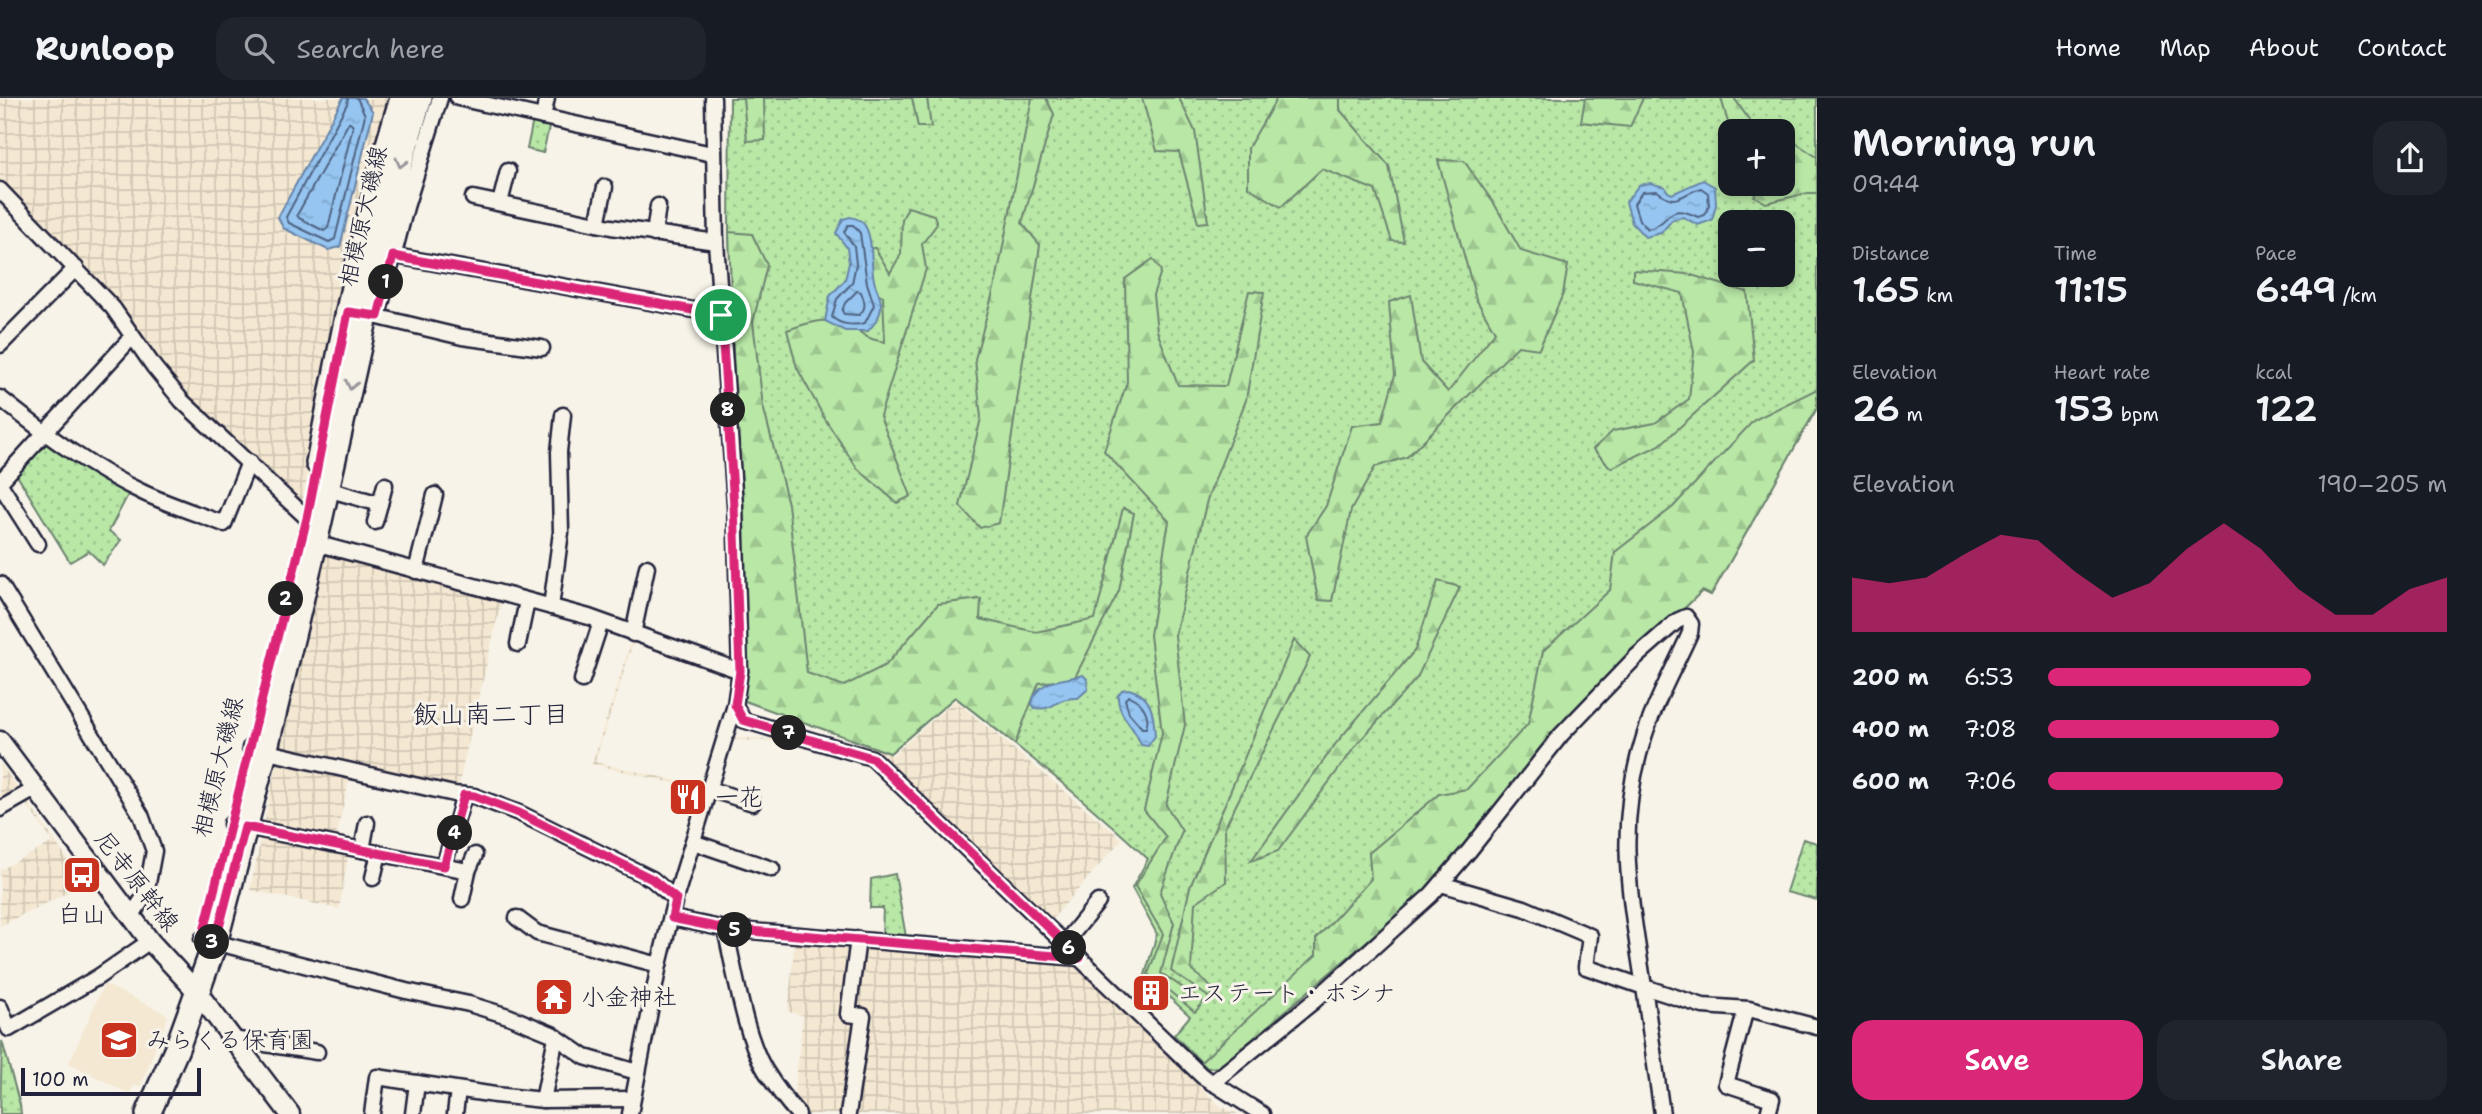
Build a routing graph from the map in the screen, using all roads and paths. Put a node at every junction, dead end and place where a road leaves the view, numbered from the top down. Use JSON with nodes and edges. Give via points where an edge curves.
{"nodes":[{"id":1,"x":402,"y":98,"type":"edge"},
{"id":2,"x":421,"y":98,"type":"edge"},
{"id":3,"x":440,"y":98,"type":"edge"},
{"id":4,"x":458,"y":98,"type":"edge"},
{"id":5,"x":547,"y":98,"type":"edge"},
{"id":6,"x":713,"y":98,"type":"edge"},
{"id":7,"x":543,"y":117,"type":"junction"},
{"id":8,"x":712,"y":154,"type":"junction"},
{"id":9,"x":508,"y":171,"type":"dead end"},
{"id":10,"x":605,"y":187,"type":"dead end"},
{"id":11,"x":0,"y":190,"type":"edge"},
{"id":12,"x":473,"y":198,"type":"dead end"},
{"id":13,"x":500,"y":203,"type":"junction"},
{"id":14,"x":658,"y":206,"type":"dead end"},
{"id":15,"x":597,"y":224,"type":"junction"},
{"id":16,"x":654,"y":234,"type":"junction"},
{"id":17,"x":716,"y":242,"type":"junction"},
{"id":18,"x":386,"y":254,"type":"junction"},
{"id":19,"x":76,"y":268,"type":"junction"},
{"id":20,"x":364,"y":314,"type":"junction"},
{"id":21,"x":721,"y":315,"type":"junction"},
{"id":22,"x":132,"y":337,"type":"junction"},
{"id":23,"x":534,"y":343,"type":"dead end"},
{"id":24,"x":0,"y":345,"type":"edge"},
{"id":25,"x":0,"y":398,"type":"edge"},
{"id":26,"x":559,"y":424,"type":"dead end"},
{"id":27,"x":44,"y":433,"type":"junction"},
{"id":28,"x":248,"y":462,"type":"junction"},
{"id":29,"x":0,"y":483,"type":"edge"},
{"id":30,"x":385,"y":485,"type":"dead end"},
{"id":31,"x":327,"y":489,"type":"junction"},
{"id":32,"x":435,"y":495,"type":"dead end"},
{"id":33,"x":380,"y":504,"type":"junction"},
{"id":34,"x":307,"y":518,"type":"junction"},
{"id":35,"x":375,"y":522,"type":"dead end"},
{"id":36,"x":37,"y":534,"type":"dead end"},
{"id":37,"x":315,"y":542,"type":"junction"},
{"id":38,"x":644,"y":569,"type":"dead end"},
{"id":39,"x":416,"y":571,"type":"junction"},
{"id":40,"x":0,"y":584,"type":"edge"},
{"id":41,"x":527,"y":601,"type":"junction"},
{"id":42,"x":551,"y":607,"type":"junction"},
{"id":43,"x":601,"y":622,"type":"junction"},
{"id":44,"x":633,"y":634,"type":"junction"},
{"id":45,"x":518,"y":644,"type":"dead end"},
{"id":46,"x":740,"y":671,"type":"junction"},
{"id":47,"x":581,"y":672,"type":"dead end"},
{"id":48,"x":735,"y":705,"type":"junction"},
{"id":49,"x":0,"y":741,"type":"edge"},
{"id":50,"x":258,"y":750,"type":"junction"},
{"id":51,"x":35,"y":789,"type":"junction"},
{"id":52,"x":709,"y":789,"type":"junction"},
{"id":53,"x":464,"y":795,"type":"junction"},
{"id":54,"x":752,"y":803,"type":"dead end"},
{"id":55,"x":0,"y":809,"type":"edge"},
{"id":56,"x":367,"y":823,"type":"dead end"},
{"id":57,"x":238,"y":825,"type":"junction"},
{"id":58,"x":693,"y":842,"type":"junction"},
{"id":59,"x":362,"y":850,"type":"junction"},
{"id":60,"x":379,"y":853,"type":"junction"},
{"id":61,"x":475,"y":855,"type":"dead end"},
{"id":62,"x":444,"y":866,"type":"junction"},
{"id":63,"x":772,"y":869,"type":"dead end"},
{"id":64,"x":468,"y":871,"type":"junction"},
{"id":65,"x":373,"y":878,"type":"dead end"},
{"id":66,"x":1441,"y":884,"type":"junction"},
{"id":67,"x":461,"y":899,"type":"dead end"},
{"id":68,"x":676,"y":899,"type":"junction"},
{"id":69,"x":1098,"y":902,"type":"dead end"},
{"id":70,"x":132,"y":915,"type":"junction"},
{"id":71,"x":672,"y":918,"type":"junction"},
{"id":72,"x":517,"y":920,"type":"dead end"},
{"id":73,"x":725,"y":929,"type":"junction"},
{"id":74,"x":858,"y":939,"type":"junction"},
{"id":75,"x":150,"y":940,"type":"junction"},
{"id":76,"x":208,"y":941,"type":"junction"},
{"id":77,"x":1064,"y":944,"type":"junction"},
{"id":78,"x":1080,"y":958,"type":"junction"},
{"id":79,"x":659,"y":965,"type":"junction"},
{"id":80,"x":1644,"y":987,"type":"junction"},
{"id":81,"x":194,"y":988,"type":"junction"},
{"id":82,"x":0,"y":1007,"type":"edge"},
{"id":83,"x":1743,"y":1009,"type":"junction"},
{"id":84,"x":1817,"y":1027,"type":"edge"},
{"id":85,"x":556,"y":1037,"type":"junction"},
{"id":86,"x":232,"y":1039,"type":"junction"},
{"id":87,"x":317,"y":1052,"type":"dead end"},
{"id":88,"x":636,"y":1072,"type":"junction"},
{"id":89,"x":417,"y":1083,"type":"junction"},
{"id":90,"x":1212,"y":1083,"type":"junction"},
{"id":91,"x":458,"y":1090,"type":"junction"},
{"id":92,"x":543,"y":1100,"type":"junction"},
{"id":93,"x":631,"y":1107,"type":"edge"},
{"id":94,"x":137,"y":1114,"type":"edge"},
{"id":95,"x":148,"y":1114,"type":"edge"},
{"id":96,"x":290,"y":1114,"type":"edge"},
{"id":97,"x":372,"y":1114,"type":"edge"},
{"id":98,"x":413,"y":1114,"type":"edge"},
{"id":99,"x":455,"y":1114,"type":"edge"},
{"id":100,"x":798,"y":1114,"type":"edge"},
{"id":101,"x":848,"y":1114,"type":"edge"},
{"id":102,"x":1262,"y":1114,"type":"edge"},
{"id":103,"x":1661,"y":1114,"type":"edge"},
{"id":104,"x":1768,"y":1114,"type":"edge"}],
"edges":[{"from":1,"to":20,"type":"main road","name":"相模原大磯線","via":[[384,154]]},
{"from":2,"to":18,"type":"main road","name":"相模原大磯線","one_way":true,"via":[[400,164]]},
{"from":3,"to":18,"type":"street"},
{"from":4,"to":7,"type":"street"},
{"from":5,"to":7,"type":"street"},
{"from":6,"to":8,"type":"street"},
{"from":7,"to":8,"type":"street"},
{"from":8,"to":17,"type":"street"},
{"from":9,"to":13,"type":"street"},
{"from":10,"to":15,"type":"street"},
{"from":11,"to":19,"type":"street"},
{"from":12,"to":13,"type":"street"},
{"from":13,"to":15,"type":"street"},
{"from":14,"to":16,"type":"street"},
{"from":15,"to":16,"type":"street"},
{"from":16,"to":17,"type":"street"},
{"from":17,"to":21,"type":"street"},
{"from":18,"to":20,"type":"main road","name":"相模原大磯線"},
{"from":18,"to":21,"type":"street"},
{"from":19,"to":22,"type":"street","via":[[113,308]]},
{"from":19,"to":24,"type":"street"},
{"from":20,"to":23,"type":"street","via":[[462,337]]},
{"from":20,"to":31,"type":"main road","name":"相模原大磯線","one_way":true},
{"from":20,"to":34,"type":"main road","name":"相模原大磯線"},
{"from":21,"to":46,"type":"street"},
{"from":22,"to":27,"type":"street"},
{"from":22,"to":28,"type":"street","via":[[182,401]]},
{"from":25,"to":27,"type":"street"},
{"from":26,"to":42,"type":"street","via":[[561,532]]},
{"from":27,"to":28,"type":"street","via":[[145,493],[224,524]]},
{"from":27,"to":29,"type":"street"},
{"from":28,"to":34,"type":"street"},
{"from":29,"to":36,"type":"street"},
{"from":30,"to":33,"type":"street"},
{"from":31,"to":33,"type":"street"},
{"from":31,"to":37,"type":"main road","name":"相模原大磯線"},
{"from":32,"to":39,"type":"street"},
{"from":33,"to":35,"type":"street"},
{"from":34,"to":37,"type":"street"},
{"from":34,"to":50,"type":"main road","name":"相模原大磯線"},
{"from":37,"to":39,"type":"street"},
{"from":37,"to":50,"type":"main road","name":"相模原大磯線"},
{"from":38,"to":44,"type":"street"},
{"from":39,"to":41,"type":"street"},
{"from":40,"to":70,"type":"street","via":[[141,815],[154,851],[146,894]]},
{"from":41,"to":42,"type":"street"},
{"from":41,"to":45,"type":"street"},
{"from":42,"to":43,"type":"street"},
{"from":43,"to":44,"type":"street"},
{"from":43,"to":47,"type":"street"},
{"from":44,"to":46,"type":"street"},
{"from":46,"to":48,"type":"street"},
{"from":48,"to":52,"type":"street"},
{"from":48,"to":77,"type":"street","via":[[743,720],[872,758]]},
{"from":49,"to":51,"type":"street","name":"尼寺原幹線"},
{"from":50,"to":53,"type":"street"},
{"from":50,"to":57,"type":"main road","name":"相模原大磯線"},
{"from":51,"to":55,"type":"street"},
{"from":51,"to":70,"type":"street","name":"尼寺原幹線"},
{"from":52,"to":54,"type":"street"},
{"from":52,"to":58,"type":"street"},
{"from":53,"to":62,"type":"street"},
{"from":53,"to":68,"type":"street","via":[[531,819],[652,879]]},
{"from":56,"to":59,"type":"street"},
{"from":57,"to":59,"type":"street"},
{"from":57,"to":76,"type":"main road","name":"相模原大磯線"},
{"from":58,"to":63,"type":"street","via":[[758,858]]},
{"from":58,"to":68,"type":"street"},
{"from":59,"to":60,"type":"street"},
{"from":60,"to":62,"type":"street"},
{"from":60,"to":65,"type":"street"},
{"from":61,"to":64,"type":"street"},
{"from":62,"to":64,"type":"street"},
{"from":64,"to":67,"type":"street"},
{"from":66,"to":80,"type":"street","via":[[1524,908],[1590,936],[1586,967]]},
{"from":66,"to":80,"type":"street","via":[[1561,735],[1636,657],[1686,617],[1690,633],[1645,733],[1628,807],[1627,874]]},
{"from":66,"to":90,"type":"street","via":[[1314,1002]]},
{"from":68,"to":71,"type":"street"},
{"from":69,"to":77,"type":"street"},
{"from":70,"to":75,"type":"street","name":"尼寺原幹線"},
{"from":71,"to":73,"type":"street"},
{"from":71,"to":79,"type":"street"},
{"from":72,"to":79,"type":"street","via":[[537,933]]},
{"from":73,"to":74,"type":"street"},
{"from":73,"to":100,"type":"street","via":[[759,1056]]},
{"from":74,"to":78,"type":"street"},
{"from":74,"to":101,"type":"street","via":[[848,1014],[863,1017]]},
{"from":75,"to":81,"type":"street","name":"尼寺原幹線"},
{"from":75,"to":82,"type":"street","via":[[98,977],[9,1029]]},
{"from":76,"to":81,"type":"main road","name":"相模原大磯線"},
{"from":76,"to":85,"type":"street","via":[[469,1004]]},
{"from":77,"to":78,"type":"street"},
{"from":78,"to":90,"type":"street"},
{"from":79,"to":88,"type":"street"},
{"from":80,"to":83,"type":"street","via":[[1703,1006]]},
{"from":80,"to":103,"type":"street"},
{"from":81,"to":86,"type":"street","name":"尼寺原幹線"},
{"from":81,"to":94,"type":"main road","name":"相模原大磯線"},
{"from":81,"to":95,"type":"main road","name":"相模原大磯線"},
{"from":83,"to":84,"type":"street"},
{"from":83,"to":104,"type":"street","via":[[1726,1084],[1772,1099]]},
{"from":85,"to":88,"type":"street","via":[[585,1057]]},
{"from":85,"to":92,"type":"street"},
{"from":86,"to":87,"type":"street"},
{"from":86,"to":96,"type":"street","name":"尼寺原幹線"},
{"from":88,"to":93,"type":"street"},
{"from":89,"to":91,"type":"street"},
{"from":89,"to":97,"type":"street","via":[[377,1077]]},
{"from":89,"to":98,"type":"street"},
{"from":90,"to":102,"type":"street"},
{"from":91,"to":92,"type":"street"},
{"from":91,"to":99,"type":"street"},
{"from":92,"to":93,"type":"street"}]}
